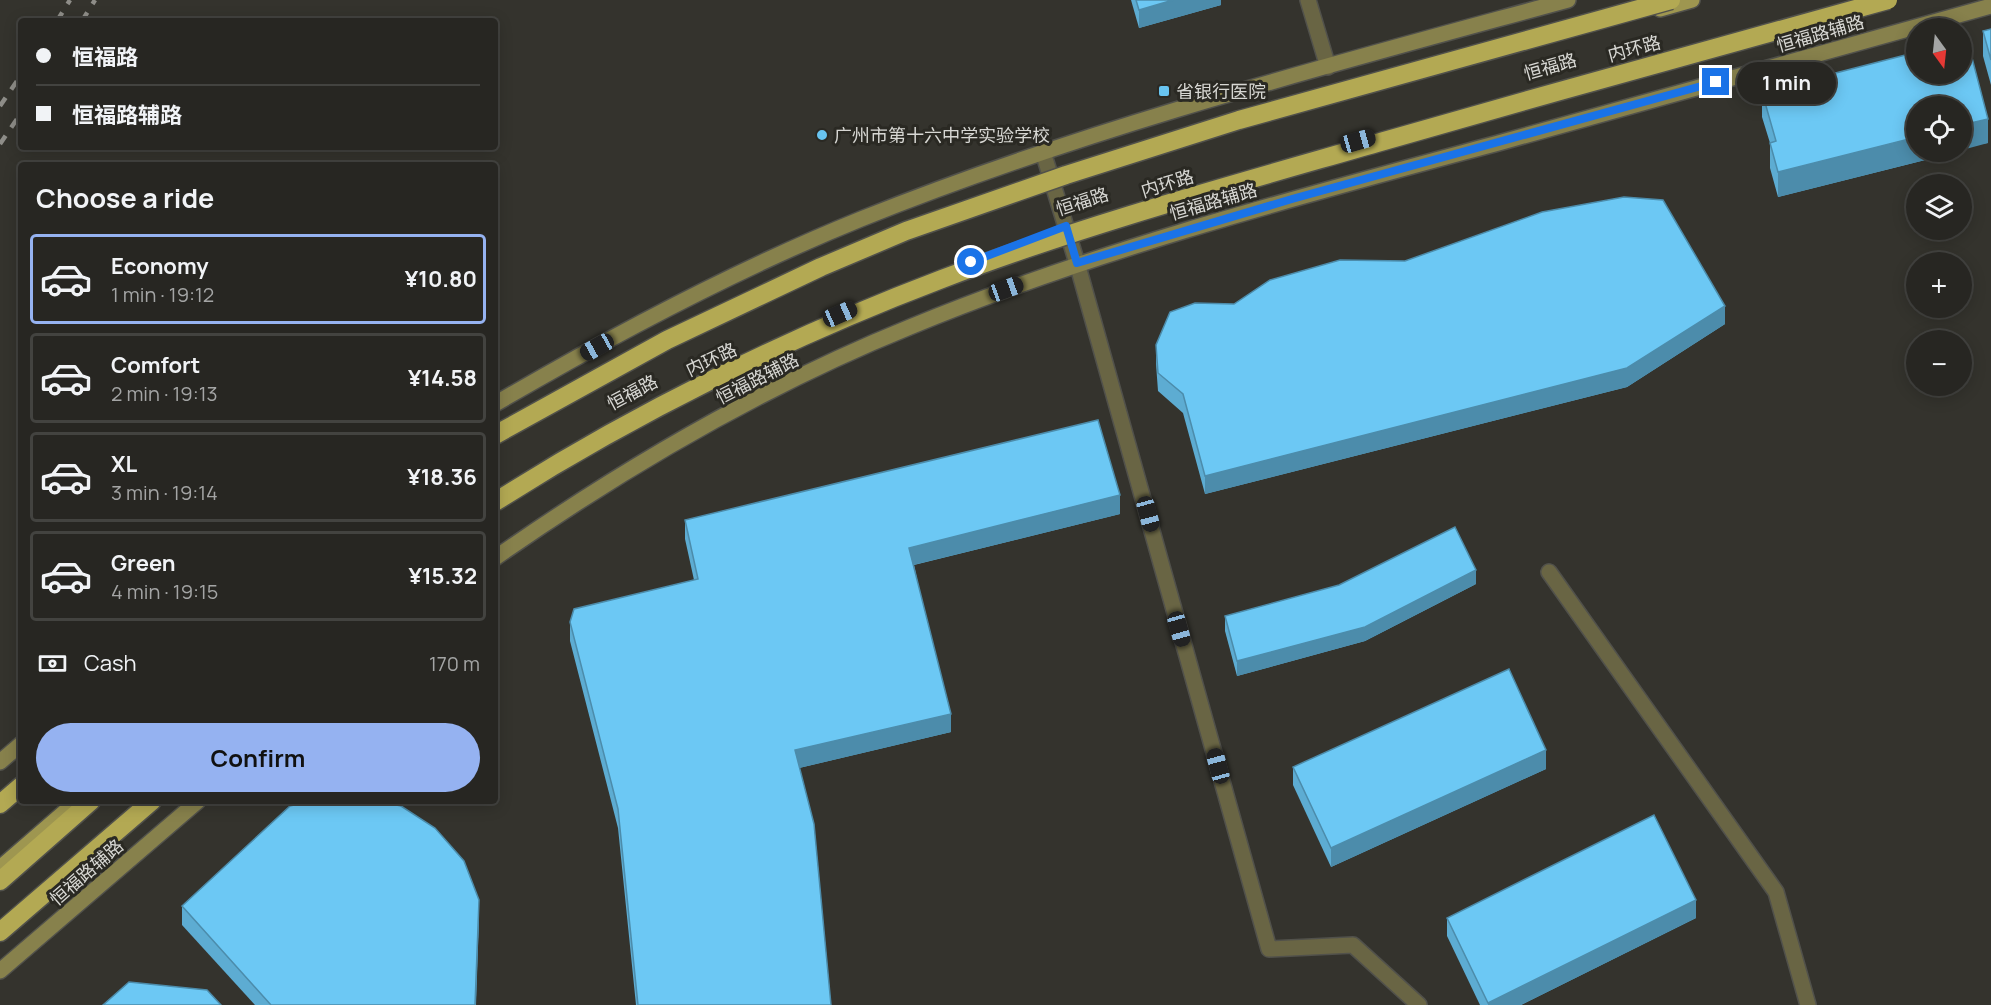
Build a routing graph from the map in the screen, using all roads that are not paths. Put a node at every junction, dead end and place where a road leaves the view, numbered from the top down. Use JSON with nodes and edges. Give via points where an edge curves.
{"nodes":[{"id":1,"x":1308,"y":0,"type":"edge"},
{"id":2,"x":1568,"y":0,"type":"edge"},
{"id":3,"x":1671,"y":0,"type":"edge"},
{"id":4,"x":1692,"y":0,"type":"edge"},
{"id":5,"x":1856,"y":0,"type":"edge"},
{"id":6,"x":1888,"y":0,"type":"edge"},
{"id":7,"x":1991,"y":6,"type":"edge"},
{"id":8,"x":1328,"y":67,"type":"junction"},
{"id":9,"x":1043,"y":152,"type":"junction"},
{"id":10,"x":1053,"y":184,"type":"junction"},
{"id":11,"x":1066,"y":226,"type":"junction"},
{"id":12,"x":1077,"y":263,"type":"junction"},
{"id":13,"x":498,"y":402,"type":"edge"},
{"id":14,"x":498,"y":433,"type":"edge"},
{"id":15,"x":498,"y":441,"type":"edge"},
{"id":16,"x":498,"y":492,"type":"edge"},
{"id":17,"x":498,"y":500,"type":"edge"},
{"id":18,"x":498,"y":556,"type":"edge"},
{"id":19,"x":1549,"y":572,"type":"dead end"},
{"id":20,"x":18,"y":747,"type":"edge"},
{"id":21,"x":0,"y":762,"type":"edge"},
{"id":22,"x":18,"y":789,"type":"edge"},
{"id":23,"x":18,"y":798,"type":"edge"},
{"id":24,"x":0,"y":804,"type":"edge"},
{"id":25,"x":75,"y":804,"type":"edge"},
{"id":26,"x":88,"y":804,"type":"edge"},
{"id":27,"x":149,"y":804,"type":"edge"},
{"id":28,"x":195,"y":804,"type":"edge"},
{"id":29,"x":0,"y":813,"type":"edge"},
{"id":30,"x":0,"y":868,"type":"edge"},
{"id":31,"x":0,"y":880,"type":"edge"},
{"id":32,"x":0,"y":932,"type":"edge"},
{"id":33,"x":0,"y":971,"type":"edge"},
{"id":34,"x":1419,"y":1005,"type":"edge"},
{"id":35,"x":1808,"y":1005,"type":"edge"}],
"edges":[{"from":1,"to":8,"type":"street"},
{"from":2,"to":8,"type":"main road"},
{"from":3,"to":14,"type":"highway","name":"内环路","bridge":true,"via":[[1239,120],[906,231],[667,340]]},
{"from":4,"to":10,"type":"main road","name":"恒福路","via":[[1217,132]]},
{"from":5,"to":11,"type":"main road","name":"恒福路"},
{"from":6,"to":17,"type":"highway","name":"内环路","bridge":true,"via":[[1264,175],[1083,230],[941,279],[672,400]]},
{"from":7,"to":12,"type":"main road","name":"恒福路辅路","via":[[1292,199]]},
{"from":8,"to":9,"type":"main road"},
{"from":9,"to":10,"type":"street"},
{"from":9,"to":13,"type":"main road","via":[[860,220],[750,268]]},
{"from":10,"to":11,"type":"street"},
{"from":10,"to":15,"type":"main road","name":"恒福路","via":[[983,208],[758,303],[654,354]]},
{"from":11,"to":12,"type":"street"},
{"from":11,"to":16,"type":"main road","name":"恒福路","via":[[883,295],[755,352],[654,401]]},
{"from":12,"to":18,"type":"main road","name":"恒福路辅路","via":[[907,328],[797,378],[619,477]]},
{"from":12,"to":34,"type":"street","via":[[1269,949],[1353,945]]},
{"from":19,"to":35,"type":"street","via":[[1776,892]]},
{"from":20,"to":21,"type":"main road"},
{"from":22,"to":24,"type":"highway"},
{"from":23,"to":29,"type":"main road"},
{"from":25,"to":30,"type":"main road"},
{"from":26,"to":31,"type":"highway"},
{"from":27,"to":32,"type":"highway"},
{"from":28,"to":33,"type":"main road","name":"恒福路辅路"}]}
